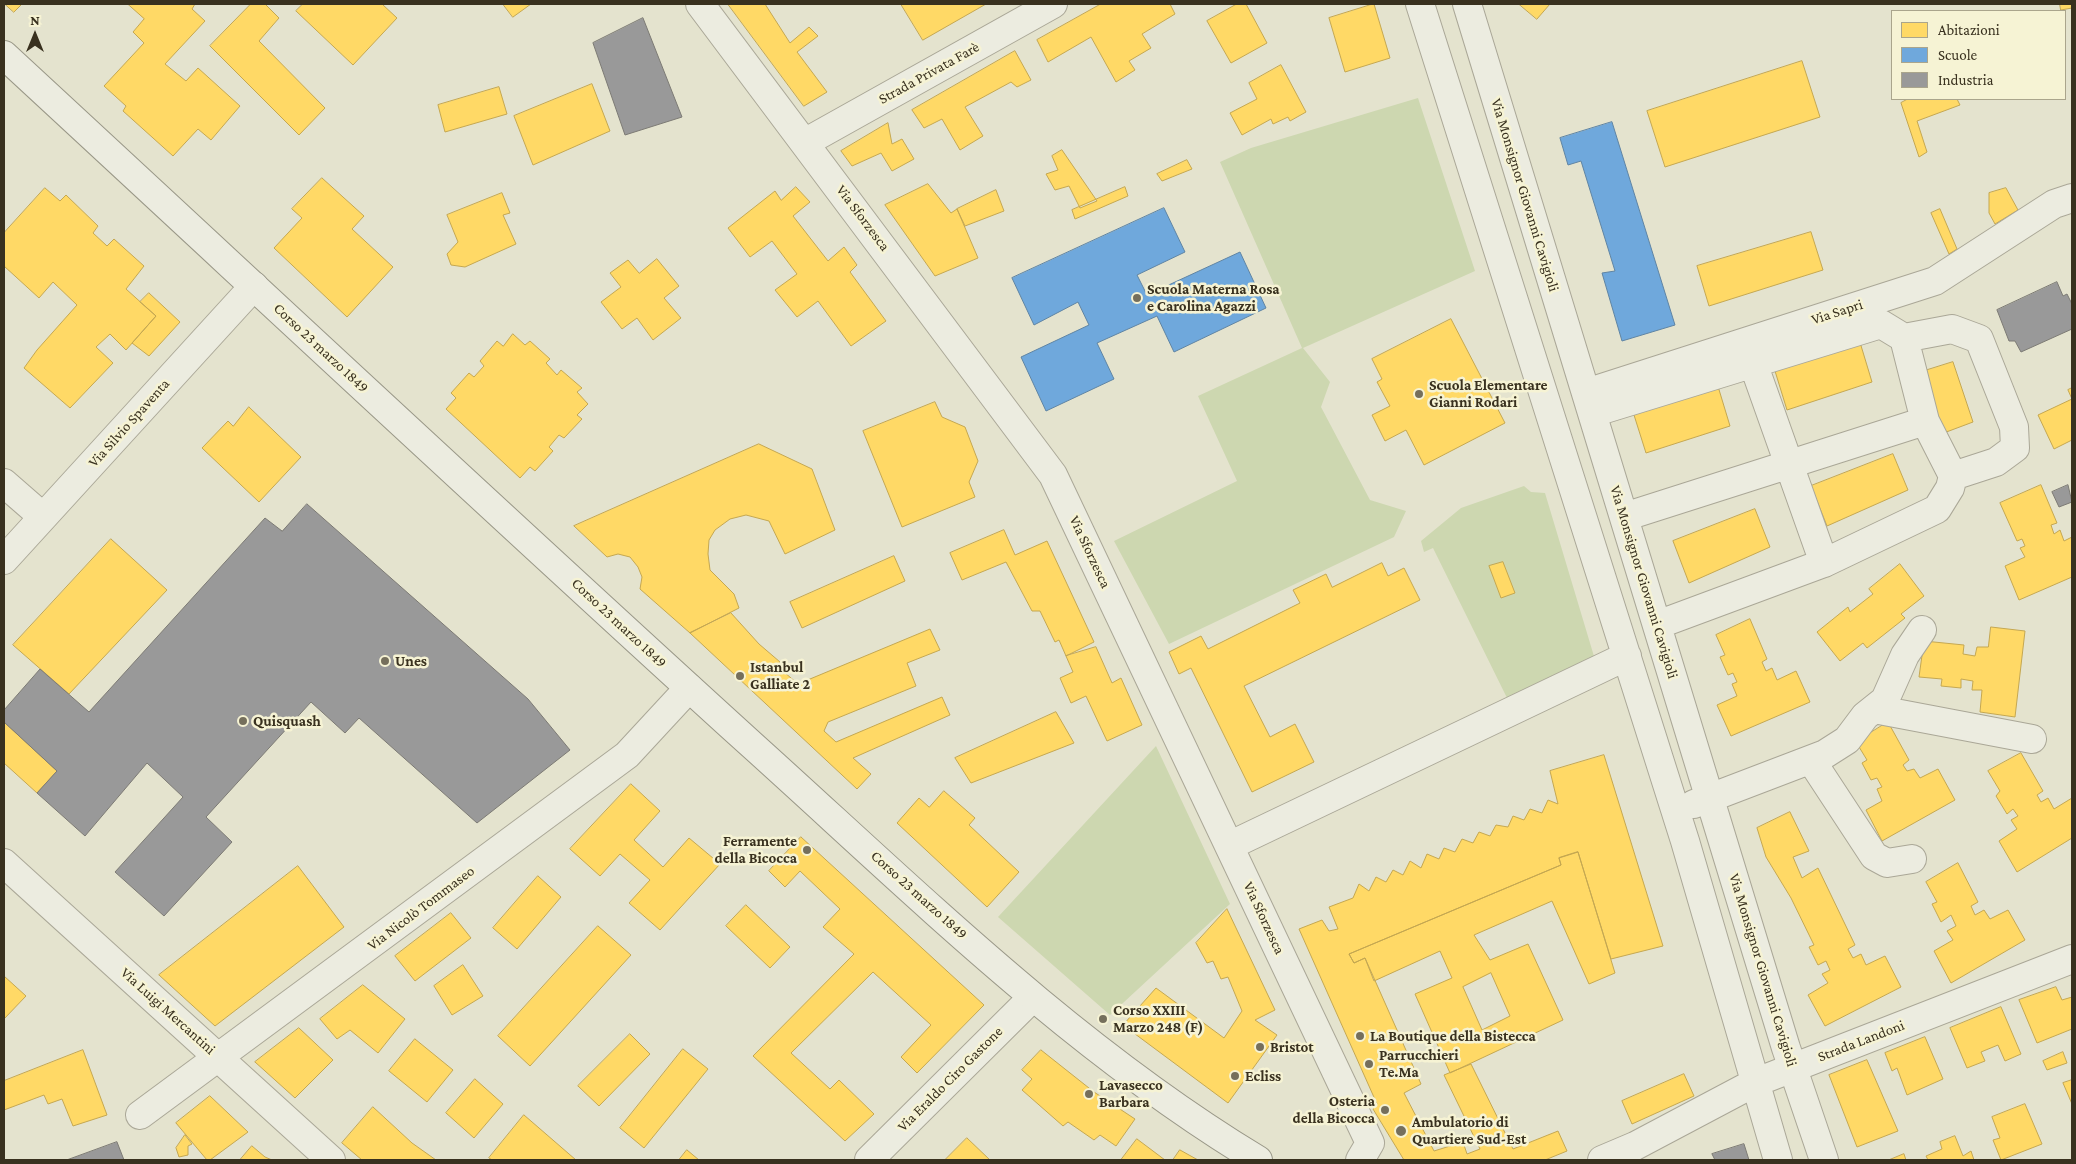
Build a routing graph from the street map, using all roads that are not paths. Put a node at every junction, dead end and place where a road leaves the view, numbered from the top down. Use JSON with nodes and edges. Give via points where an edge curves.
{"nodes":[{"id":1,"x":700,"y":4,"type":"edge"},
{"id":2,"x":1053,"y":4,"type":"edge"},
{"id":3,"x":1420,"y":4,"type":"edge"},
{"id":4,"x":1467,"y":4,"type":"edge"},
{"id":5,"x":4,"y":55,"type":"edge"},
{"id":6,"x":806,"y":142,"type":"junction"},
{"id":7,"x":2072,"y":198,"type":"edge"},
{"id":8,"x":254,"y":286,"type":"junction"},
{"id":9,"x":1904,"y":338,"type":"junction"},
{"id":10,"x":1753,"y":363,"type":"junction"},
{"id":11,"x":1589,"y":403,"type":"junction"},
{"id":12,"x":1925,"y":421,"type":"junction"},
{"id":13,"x":1788,"y":465,"type":"junction"},
{"id":14,"x":1952,"y":476,"type":"junction"},
{"id":15,"x":4,"y":483,"type":"edge"},
{"id":16,"x":43,"y":517,"type":"junction"},
{"id":17,"x":1624,"y":517,"type":"junction"},
{"id":18,"x":4,"y":560,"type":"edge"},
{"id":19,"x":1824,"y":563,"type":"junction"},
{"id":20,"x":1657,"y":625,"type":"junction"},
{"id":21,"x":1922,"y":630,"type":"dead end"},
{"id":22,"x":1627,"y":656,"type":"junction"},
{"id":23,"x":689,"y":688,"type":"junction"},
{"id":24,"x":1874,"y":709,"type":"junction"},
{"id":25,"x":2032,"y":739,"type":"dead end"},
{"id":26,"x":1811,"y":760,"type":"junction"},
{"id":27,"x":1710,"y":799,"type":"junction"},
{"id":28,"x":1676,"y":811,"type":"junction"},
{"id":29,"x":1229,"y":846,"type":"junction"},
{"id":30,"x":1912,"y":859,"type":"dead end"},
{"id":31,"x":4,"y":863,"type":"edge"},
{"id":32,"x":2072,"y":959,"type":"edge"},
{"id":33,"x":1032,"y":998,"type":"junction"},
{"id":34,"x":220,"y":1057,"type":"junction"},
{"id":35,"x":1793,"y":1068,"type":"junction"},
{"id":36,"x":1754,"y":1083,"type":"junction"},
{"id":37,"x":140,"y":1115,"type":"dead end"},
{"id":38,"x":332,"y":1160,"type":"edge"},
{"id":39,"x":869,"y":1160,"type":"edge"},
{"id":40,"x":1258,"y":1160,"type":"edge"},
{"id":41,"x":1360,"y":1160,"type":"edge"},
{"id":42,"x":1602,"y":1160,"type":"edge"},
{"id":43,"x":1778,"y":1160,"type":"edge"},
{"id":44,"x":1824,"y":1160,"type":"edge"}],
"edges":[{"from":1,"to":6,"type":"street","name":"Via Sforzesca"},
{"from":2,"to":6,"type":"street","name":"Strada Privata Farè"},
{"from":3,"to":22,"type":"street"},
{"from":4,"to":11,"type":"street","name":"Via Monsignor Giovanni Cavigioli"},
{"from":5,"to":8,"type":"street","name":"Corso 23 marzo 1849"},
{"from":6,"to":29,"type":"street","name":"Via Sforzesca","via":[[1053,475]]},
{"from":7,"to":11,"type":"street","name":"Via Sapri","via":[[2054,204],[1935,281]]},
{"from":8,"to":16,"type":"street","name":"Via Silvio Spaventa"},
{"from":8,"to":23,"type":"street","name":"Corso 23 marzo 1849"},
{"from":9,"to":10,"type":"street","via":[[1881,324]]},
{"from":9,"to":12,"type":"street"},
{"from":9,"to":14,"type":"street","via":[[1952,329],[1979,339],[2014,427],[2015,448],[1996,462]]},
{"from":10,"to":11,"type":"street"},
{"from":10,"to":13,"type":"street"},
{"from":11,"to":17,"type":"street","name":"Via Monsignor Giovanni Cavigioli"},
{"from":12,"to":13,"type":"street"},
{"from":12,"to":14,"type":"street"},
{"from":13,"to":17,"type":"street"},
{"from":13,"to":19,"type":"street"},
{"from":14,"to":19,"type":"street","via":[[1950,488],[1937,509]]},
{"from":15,"to":16,"type":"street"},
{"from":16,"to":18,"type":"street","name":"Via Silvio Spaventa"},
{"from":17,"to":20,"type":"street","name":"Via Monsignor Giovanni Cavigioli"},
{"from":19,"to":20,"type":"street"},
{"from":20,"to":27,"type":"street","name":"Via Monsignor Giovanni Cavigioli"},
{"from":21,"to":24,"type":"street","via":[[1905,655],[1885,700]]},
{"from":22,"to":28,"type":"street"},
{"from":22,"to":29,"type":"street"},
{"from":23,"to":33,"type":"street","name":"Corso 23 marzo 1849"},
{"from":23,"to":34,"type":"street","name":"Via Nicolò Tommaseo","via":[[627,755]]},
{"from":24,"to":25,"type":"street"},
{"from":24,"to":26,"type":"street","via":[[1864,716],[1847,740]]},
{"from":26,"to":27,"type":"street"},
{"from":26,"to":30,"type":"street","via":[[1874,856],[1887,863]]},
{"from":27,"to":28,"type":"street"},
{"from":27,"to":35,"type":"street","name":"Via Monsignor Giovanni Cavigioli"},
{"from":28,"to":36,"type":"street"},
{"from":29,"to":41,"type":"street","name":"Via Sforzesca","via":[[1370,1143]]},
{"from":31,"to":34,"type":"street","name":"Via Luigi Mercantini"},
{"from":32,"to":35,"type":"street","name":"Strada Landoni"},
{"from":33,"to":39,"type":"street","name":"Via Eraldo Ciro Gastone"},
{"from":33,"to":40,"type":"street","name":"Corso 23 marzo 1849","via":[[1201,1126]]},
{"from":34,"to":37,"type":"street","name":"Via Nicolò Tommaseo"},
{"from":34,"to":38,"type":"street","name":"Via Luigi Mercantini"},
{"from":35,"to":36,"type":"street","name":"Strada Landoni"},
{"from":35,"to":44,"type":"street","name":"Via Monsignor Giovanni Cavigioli"},
{"from":36,"to":42,"type":"street","name":"Strada Landoni"},
{"from":36,"to":43,"type":"street"}]}
